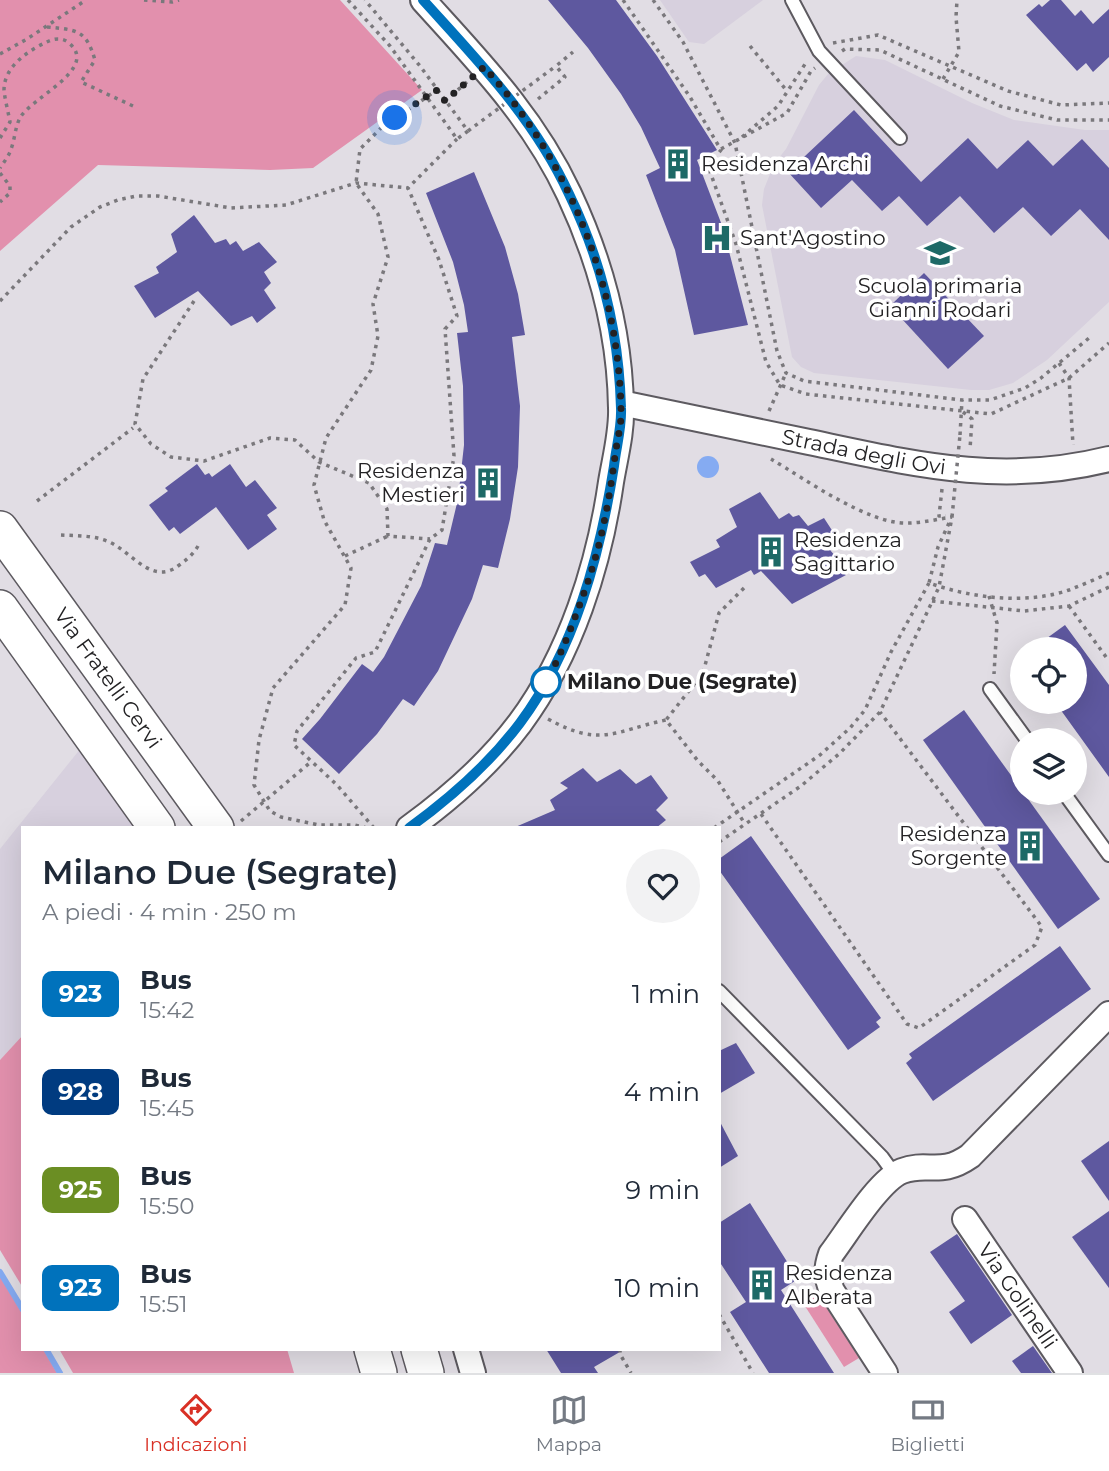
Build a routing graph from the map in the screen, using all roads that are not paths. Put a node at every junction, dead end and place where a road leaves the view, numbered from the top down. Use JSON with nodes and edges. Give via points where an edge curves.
{"nodes":[{"id":1,"x":423,"y":0,"type":"edge"},
{"id":2,"x":792,"y":0,"type":"edge"},
{"id":3,"x":901,"y":138,"type":"dead end"},
{"id":4,"x":621,"y":403,"type":"junction"},
{"id":5,"x":1109,"y":459,"type":"edge"},
{"id":6,"x":0,"y":529,"type":"edge"},
{"id":7,"x":0,"y":608,"type":"edge"},
{"id":8,"x":990,"y":689,"type":"road end"},
{"id":9,"x":1018,"y":728,"type":"edge"},
{"id":10,"x":1074,"y":805,"type":"edge"},
{"id":11,"x":232,"y":822,"type":"edge"},
{"id":12,"x":156,"y":826,"type":"edge"},
{"id":13,"x":412,"y":826,"type":"edge"},
{"id":14,"x":1109,"y":855,"type":"edge"},
{"id":15,"x":721,"y":993,"type":"edge"},
{"id":16,"x":1109,"y":1014,"type":"edge"},
{"id":17,"x":893,"y":1176,"type":"junction"},
{"id":18,"x":965,"y":1219,"type":"dead end"},
{"id":19,"x":373,"y":1351,"type":"edge"},
{"id":20,"x":420,"y":1351,"type":"edge"},
{"id":21,"x":467,"y":1351,"type":"edge"},
{"id":22,"x":379,"y":1373,"type":"edge"},
{"id":23,"x":426,"y":1373,"type":"edge"},
{"id":24,"x":473,"y":1373,"type":"edge"},
{"id":25,"x":885,"y":1373,"type":"edge"},
{"id":26,"x":1070,"y":1373,"type":"edge"}],
"edges":[{"from":1,"to":4,"type":"street","via":[[522,112],[545,147],[584,228],[602,281],[616,343]]},
{"from":2,"to":3,"type":"lane","via":[[823,56]]},
{"from":4,"to":5,"type":"street","name":"Strada degli Ovi","via":[[956,470],[1073,467]]},
{"from":4,"to":13,"type":"street","via":[[607,512],[594,564],[554,668],[496,751]]},
{"from":6,"to":11,"type":"street","name":"Via Fratelli Cervi"},
{"from":7,"to":12,"type":"street"},
{"from":8,"to":9,"type":"lane"},
{"from":10,"to":14,"type":"lane"},
{"from":15,"to":17,"type":"lane","via":[[882,1157]]},
{"from":16,"to":17,"type":"street","via":[[970,1156],[953,1166],[911,1169]]},
{"from":17,"to":25,"type":"street","via":[[831,1254],[827,1266],[832,1291]]},
{"from":18,"to":26,"type":"street","name":"Via Golinelli"},
{"from":19,"to":22,"type":"street"},
{"from":20,"to":23,"type":"street"},
{"from":21,"to":24,"type":"street"}]}
